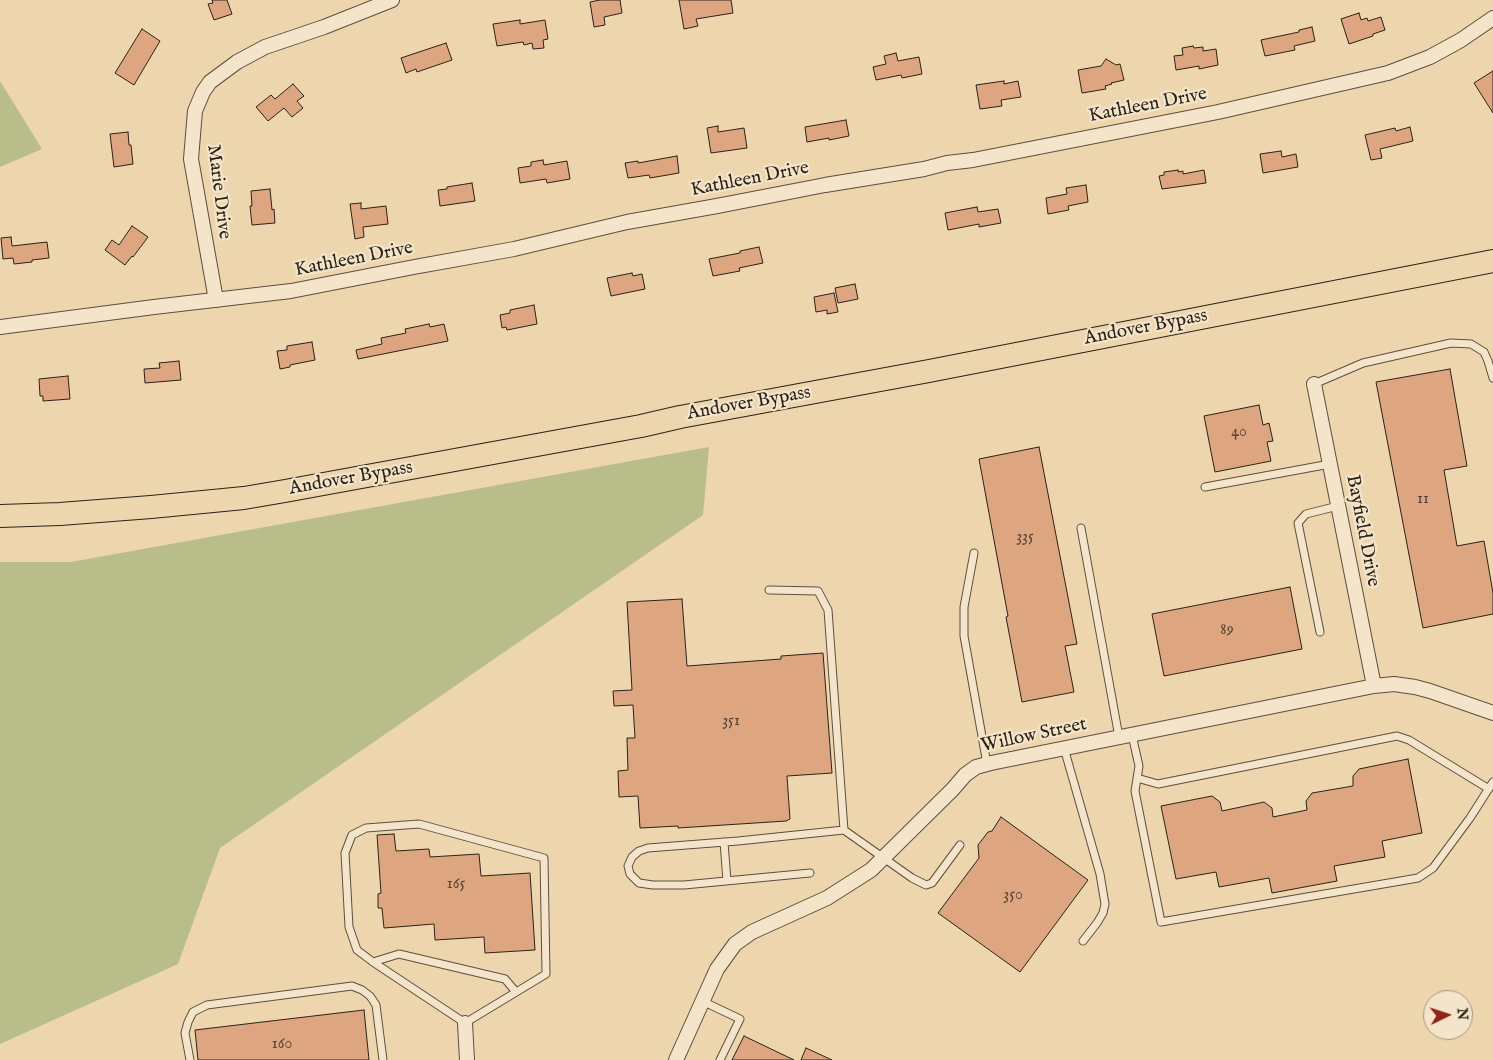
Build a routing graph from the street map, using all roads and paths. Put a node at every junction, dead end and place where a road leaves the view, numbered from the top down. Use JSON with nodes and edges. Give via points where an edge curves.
{"nodes":[{"id":1,"x":392,"y":0,"type":"edge"},
{"id":2,"x":1493,"y":18,"type":"edge"},
{"id":3,"x":1493,"y":261,"type":"edge"},
{"id":4,"x":216,"y":300,"type":"junction"},
{"id":5,"x":0,"y":327,"type":"edge"},
{"id":6,"x":1493,"y":378,"type":"edge"},
{"id":7,"x":1314,"y":384,"type":"joint"},
{"id":8,"x":1330,"y":464,"type":"junction"},
{"id":9,"x":1205,"y":487,"type":"dead end"},
{"id":10,"x":1338,"y":506,"type":"junction"},
{"id":11,"x":0,"y":516,"type":"edge"},
{"id":12,"x":1080,"y":528,"type":"dead end"},
{"id":13,"x":974,"y":554,"type":"dead end"},
{"id":14,"x":769,"y":590,"type":"dead end"},
{"id":15,"x":1320,"y":632,"type":"dead end"},
{"id":16,"x":1374,"y":686,"type":"junction"},
{"id":17,"x":1493,"y":712,"type":"edge"},
{"id":18,"x":1126,"y":736,"type":"junction"},
{"id":19,"x":1064,"y":748,"type":"junction"},
{"id":20,"x":987,"y":764,"type":"junction"},
{"id":21,"x":1137,"y":778,"type":"junction"},
{"id":22,"x":1491,"y":786,"type":"edge"},
{"id":23,"x":844,"y":830,"type":"junction"},
{"id":24,"x":724,"y":842,"type":"junction"},
{"id":25,"x":960,"y":845,"type":"dead end"},
{"id":26,"x":885,"y":858,"type":"junction"},
{"id":27,"x":810,"y":873,"type":"dead end"},
{"id":28,"x":727,"y":881,"type":"junction"},
{"id":29,"x":1083,"y":941,"type":"dead end"},
{"id":30,"x":373,"y":962,"type":"junction"},
{"id":31,"x":516,"y":992,"type":"junction"},
{"id":32,"x":702,"y":1001,"type":"junction"},
{"id":33,"x":465,"y":1023,"type":"junction"},
{"id":34,"x":190,"y":1060,"type":"edge"},
{"id":35,"x":384,"y":1060,"type":"edge"},
{"id":36,"x":467,"y":1060,"type":"edge"},
{"id":37,"x":676,"y":1060,"type":"edge"},
{"id":38,"x":720,"y":1060,"type":"edge"}],
"edges":[{"from":1,"to":4,"type":"street","name":"Marie Drive","via":[[265,48],[237,62],[210,82],[203,92],[195,111],[191,159]]},
{"from":2,"to":4,"type":"street","name":"Kathleen Drive","via":[[1430,57],[1388,73],[1218,112],[627,222],[514,249],[291,291]]},
{"from":3,"to":11,"type":"main road","name":"Andover Bypass","via":[[285,492],[150,507]]},
{"from":4,"to":5,"type":"street","name":"Kathleen Drive"},
{"from":6,"to":7,"type":"lane","via":[[1484,352],[1471,344],[1451,343],[1363,362]]},
{"from":7,"to":8,"type":"street","name":"Bayfield Drive"},
{"from":8,"to":9,"type":"lane"},
{"from":8,"to":10,"type":"street","name":"Bayfield Drive"},
{"from":10,"to":15,"type":"lane","via":[[1306,514],[1298,523]]},
{"from":10,"to":16,"type":"street","name":"Bayfield Drive"},
{"from":12,"to":18,"type":"lane"},
{"from":13,"to":20,"type":"lane","via":[[964,607],[964,636]]},
{"from":14,"to":23,"type":"lane","via":[[818,591],[828,610]]},
{"from":16,"to":17,"type":"street","name":"Willow Street","via":[[1414,687]]},
{"from":16,"to":18,"type":"street","name":"Willow Street"},
{"from":18,"to":19,"type":"street","name":"Willow Street"},
{"from":18,"to":21,"type":"lane","via":[[1139,766]]},
{"from":19,"to":20,"type":"street","name":"Willow Street"},
{"from":19,"to":29,"type":"lane","via":[[1100,874],[1105,904],[1097,923]]},
{"from":20,"to":26,"type":"street","name":"Willow Street","via":[[965,775]]},
{"from":21,"to":22,"type":"lane","via":[[1158,784],[1397,736]]},
{"from":21,"to":22,"type":"lane","via":[[1135,791],[1161,922],[1418,878],[1433,868]]},
{"from":23,"to":24,"type":"lane"},
{"from":23,"to":26,"type":"lane"},
{"from":24,"to":28,"type":"lane"},
{"from":24,"to":28,"type":"lane","via":[[648,848],[632,857],[628,866],[630,874],[639,883],[684,885]]},
{"from":25,"to":26,"type":"lane","via":[[932,883],[926,885]]},
{"from":26,"to":32,"type":"street","name":"Willow Street","via":[[827,898],[752,932],[735,944],[717,969]]},
{"from":27,"to":28,"type":"lane"},
{"from":30,"to":31,"type":"lane","via":[[399,954],[505,980]]},
{"from":30,"to":31,"type":"lane","via":[[357,950],[349,927],[345,853],[352,835],[366,828],[419,824],[544,858],[546,974]]},
{"from":30,"to":33,"type":"lane"},
{"from":31,"to":33,"type":"lane"},
{"from":32,"to":37,"type":"street","name":"Willow Street"},
{"from":32,"to":38,"type":"lane","via":[[740,1019]]},
{"from":33,"to":36,"type":"street"},
{"from":34,"to":35,"type":"lane","via":[[185,1033],[188,1022],[193,1012],[207,1005],[352,986],[370,996],[376,1005]]}]}
